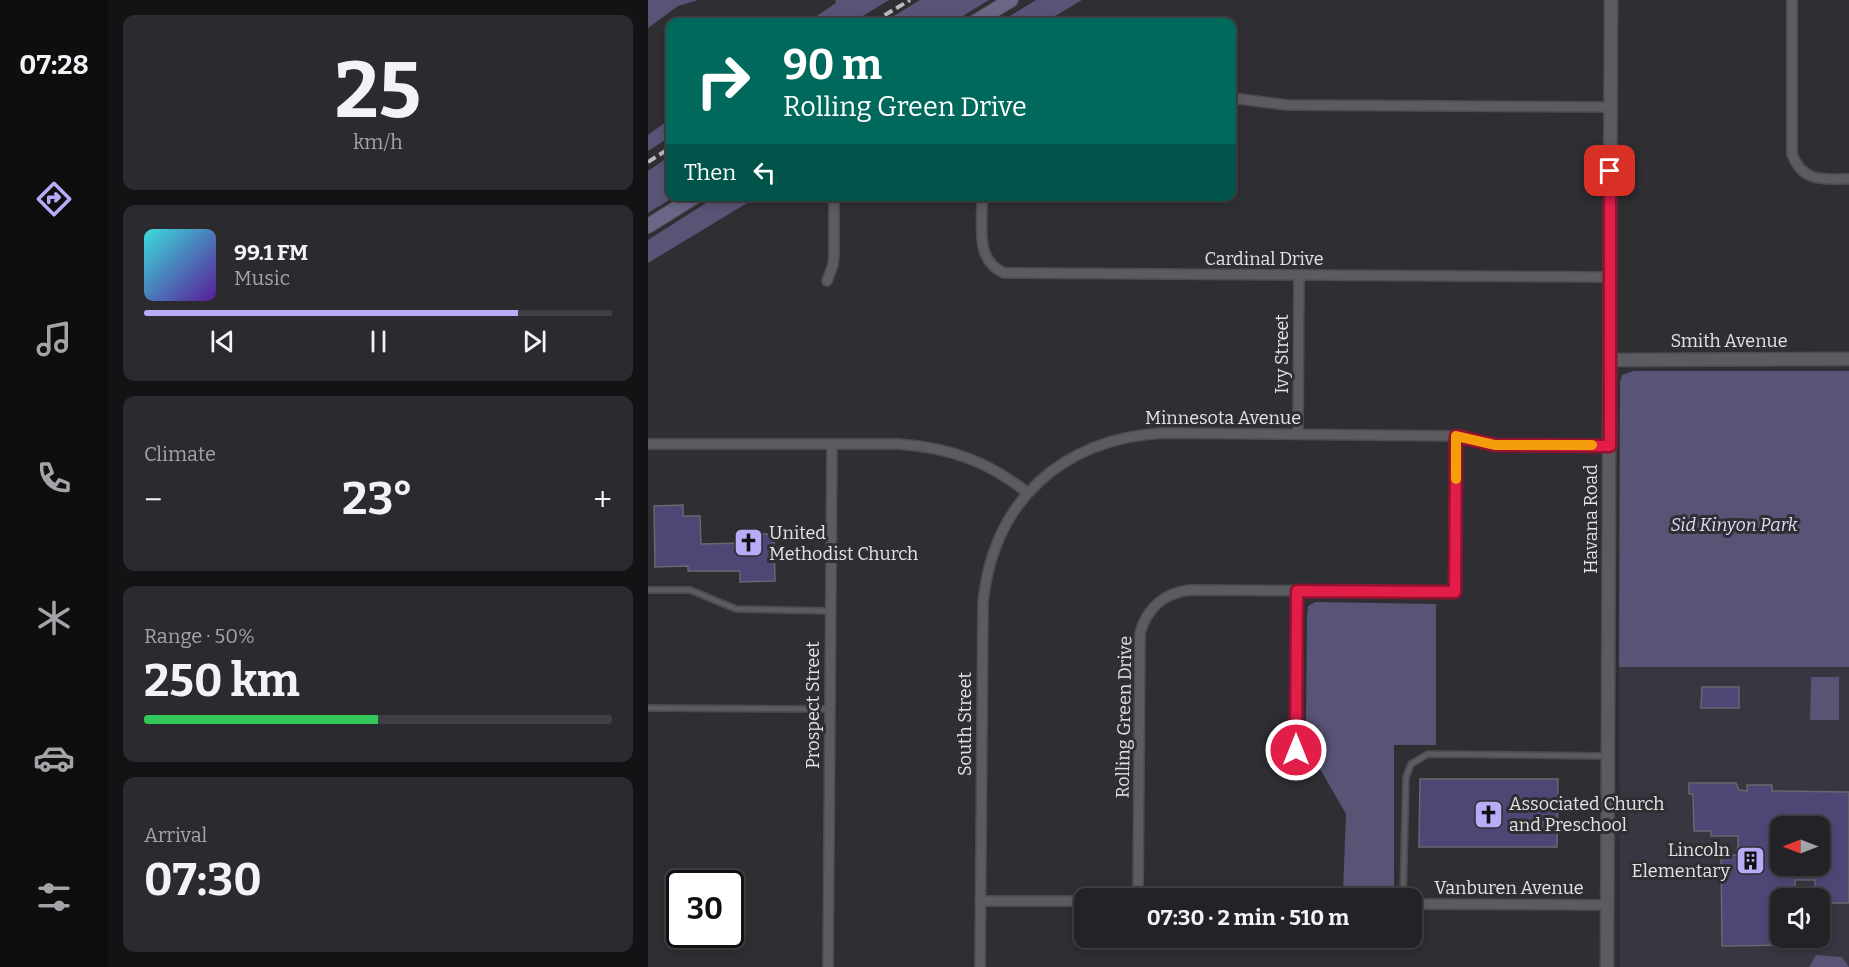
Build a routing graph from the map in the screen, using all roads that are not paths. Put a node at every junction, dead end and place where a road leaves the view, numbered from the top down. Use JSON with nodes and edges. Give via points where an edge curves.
{"nodes":[{"id":1,"x":1011,"y":0,"type":"edge"},
{"id":2,"x":1611,"y":0,"type":"edge"},
{"id":3,"x":1792,"y":0,"type":"edge"},
{"id":4,"x":982,"y":18,"type":"edge"},
{"id":5,"x":1236,"y":99,"type":"edge"},
{"id":6,"x":1610,"y":107,"type":"junction"},
{"id":7,"x":1849,"y":179,"type":"edge"},
{"id":8,"x":688,"y":201,"type":"edge"},
{"id":9,"x":834,"y":201,"type":"edge"},
{"id":10,"x":982,"y":201,"type":"edge"},
{"id":11,"x":648,"y":226,"type":"edge"},
{"id":12,"x":1299,"y":275,"type":"junction"},
{"id":13,"x":1610,"y":277,"type":"junction"},
{"id":14,"x":827,"y":281,"type":"dead end"},
{"id":15,"x":1849,"y":359,"type":"edge"},
{"id":16,"x":1610,"y":360,"type":"junction"},
{"id":17,"x":1298,"y":434,"type":"junction"},
{"id":18,"x":1456,"y":436,"type":"junction"},
{"id":19,"x":648,"y":444,"type":"edge"},
{"id":20,"x":831,"y":444,"type":"junction"},
{"id":21,"x":1610,"y":446,"type":"junction"},
{"id":22,"x":1028,"y":493,"type":"junction"},
{"id":23,"x":648,"y":590,"type":"edge"},
{"id":24,"x":1297,"y":591,"type":"junction"},
{"id":25,"x":830,"y":611,"type":"junction"},
{"id":26,"x":648,"y":708,"type":"edge"},
{"id":27,"x":830,"y":709,"type":"junction"},
{"id":28,"x":1296,"y":750,"type":"dead end"},
{"id":29,"x":1608,"y":756,"type":"junction"},
{"id":30,"x":1138,"y":888,"type":"edge"},
{"id":31,"x":1403,"y":888,"type":"edge"},
{"id":32,"x":980,"y":901,"type":"junction"},
{"id":33,"x":1074,"y":901,"type":"edge"},
{"id":34,"x":1422,"y":904,"type":"edge"},
{"id":35,"x":1607,"y":905,"type":"junction"},
{"id":36,"x":828,"y":967,"type":"edge"},
{"id":37,"x":980,"y":967,"type":"edge"},
{"id":38,"x":1607,"y":967,"type":"edge"}],
"edges":[{"from":1,"to":4,"type":"main road"},
{"from":2,"to":6,"type":"street","name":"Havana Road"},
{"from":3,"to":7,"type":"street","via":[[1792,154],[1796,164],[1818,179]]},
{"from":5,"to":6,"type":"street","via":[[1287,105]]},
{"from":6,"to":13,"type":"street","name":"Havana Road"},
{"from":8,"to":11,"type":"main road"},
{"from":9,"to":14,"type":"street","via":[[834,256]]},
{"from":10,"to":12,"type":"street","name":"Cardinal Drive","via":[[984,255],[989,264],[1004,273]]},
{"from":12,"to":13,"type":"street","name":"Cardinal Drive"},
{"from":12,"to":17,"type":"street","name":"Ivy Street"},
{"from":13,"to":16,"type":"street","name":"Havana Road"},
{"from":15,"to":16,"type":"street","name":"Smith Avenue"},
{"from":16,"to":21,"type":"street","name":"Havana Road"},
{"from":17,"to":18,"type":"street","name":"Minnesota Avenue"},
{"from":17,"to":22,"type":"street","name":"Minnesota Avenue","via":[[1162,433],[1115,439],[1070,458]]},
{"from":18,"to":21,"type":"street","name":"Minnesota Avenue","via":[[1495,445]]},
{"from":18,"to":24,"type":"street","name":"Rolling Green Drive","via":[[1455,592]]},
{"from":19,"to":20,"type":"street"},
{"from":20,"to":22,"type":"street","via":[[899,444],[952,452],[995,470]]},
{"from":20,"to":25,"type":"street","name":"Prospect Street"},
{"from":21,"to":29,"type":"street","name":"Havana Road"},
{"from":22,"to":32,"type":"street","name":"South Street","via":[[998,539],[984,585]]},
{"from":23,"to":25,"type":"lane","via":[[690,590],[736,609]]},
{"from":24,"to":28,"type":"street"},
{"from":24,"to":30,"type":"street","name":"Rolling Green Drive","via":[[1180,591],[1158,602],[1143,621]]},
{"from":25,"to":27,"type":"street","name":"Prospect Street"},
{"from":26,"to":27,"type":"lane"},
{"from":27,"to":36,"type":"street","name":"Prospect Street"},
{"from":29,"to":31,"type":"lane","via":[[1428,754],[1411,764],[1406,777]]},
{"from":29,"to":35,"type":"street","name":"Havana Road"},
{"from":32,"to":33,"type":"street"},
{"from":32,"to":37,"type":"street","name":"South Street"},
{"from":34,"to":35,"type":"street","name":"Vanburen Avenue"},
{"from":35,"to":38,"type":"street","name":"Havana Road"}]}
